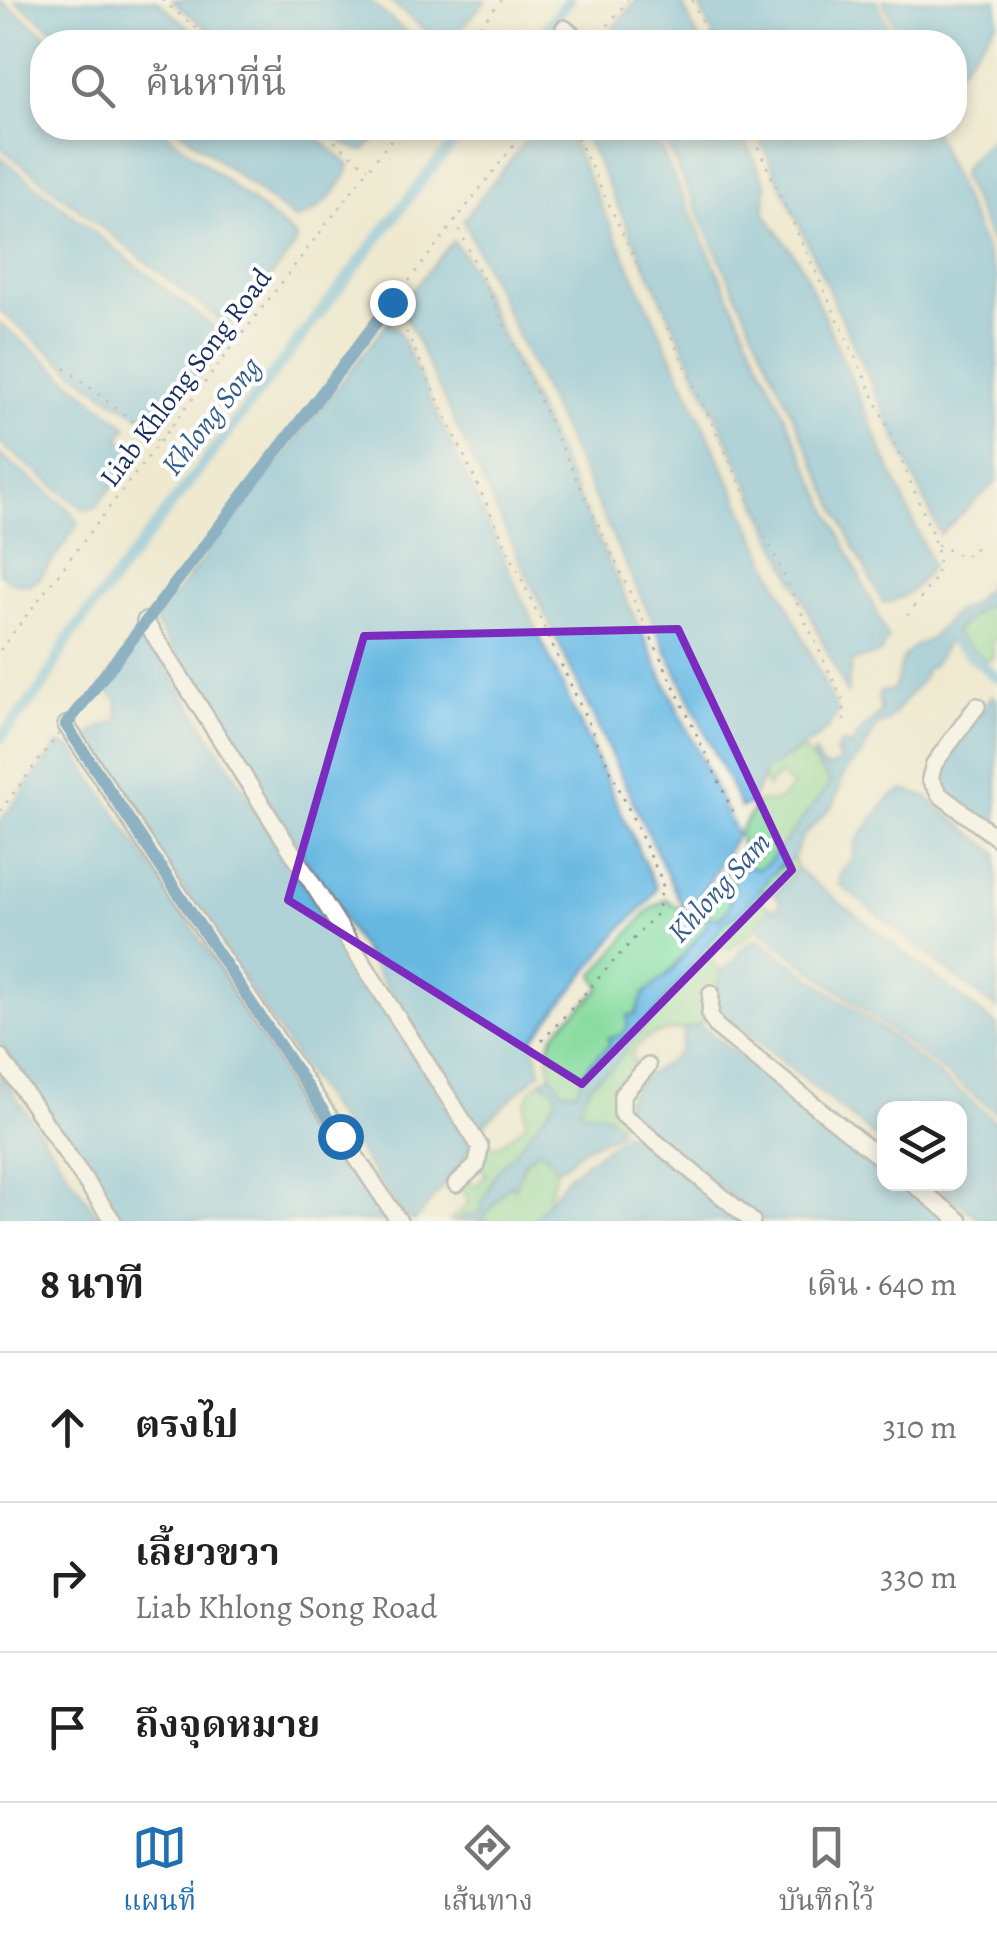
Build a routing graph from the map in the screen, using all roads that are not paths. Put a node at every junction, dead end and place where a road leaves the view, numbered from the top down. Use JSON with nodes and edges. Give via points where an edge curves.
{"nodes":[{"id":1,"x":564,"y":28,"type":"dead end"},
{"id":2,"x":567,"y":30,"type":"edge"},
{"id":3,"x":146,"y":621,"type":"road end"},
{"id":4,"x":977,"y":706,"type":"dead end"},
{"id":5,"x":66,"y":725,"type":"road end"},
{"id":6,"x":997,"y":838,"type":"edge"},
{"id":7,"x":711,"y":994,"type":"dead end"},
{"id":8,"x":0,"y":1056,"type":"edge"},
{"id":9,"x":648,"y":1066,"type":"dead end"},
{"id":10,"x":877,"y":1154,"type":"edge"},
{"id":11,"x":456,"y":1184,"type":"dead end"},
{"id":12,"x":922,"y":1191,"type":"edge"},
{"id":13,"x":113,"y":1221,"type":"edge"},
{"id":14,"x":399,"y":1221,"type":"edge"},
{"id":15,"x":752,"y":1221,"type":"edge"},
{"id":16,"x":960,"y":1221,"type":"edge"}],
"edges":[{"from":1,"to":2,"type":"lane"},
{"from":3,"to":11,"type":"lane","via":[[480,1147],[477,1165]]},
{"from":4,"to":6,"type":"lane","via":[[934,764],[930,780]]},
{"from":5,"to":14,"type":"lane"},
{"from":7,"to":10,"type":"lane","via":[[717,1027]]},
{"from":8,"to":13,"type":"lane"},
{"from":9,"to":15,"type":"lane","via":[[622,1095],[622,1114]]},
{"from":12,"to":16,"type":"lane"}]}
